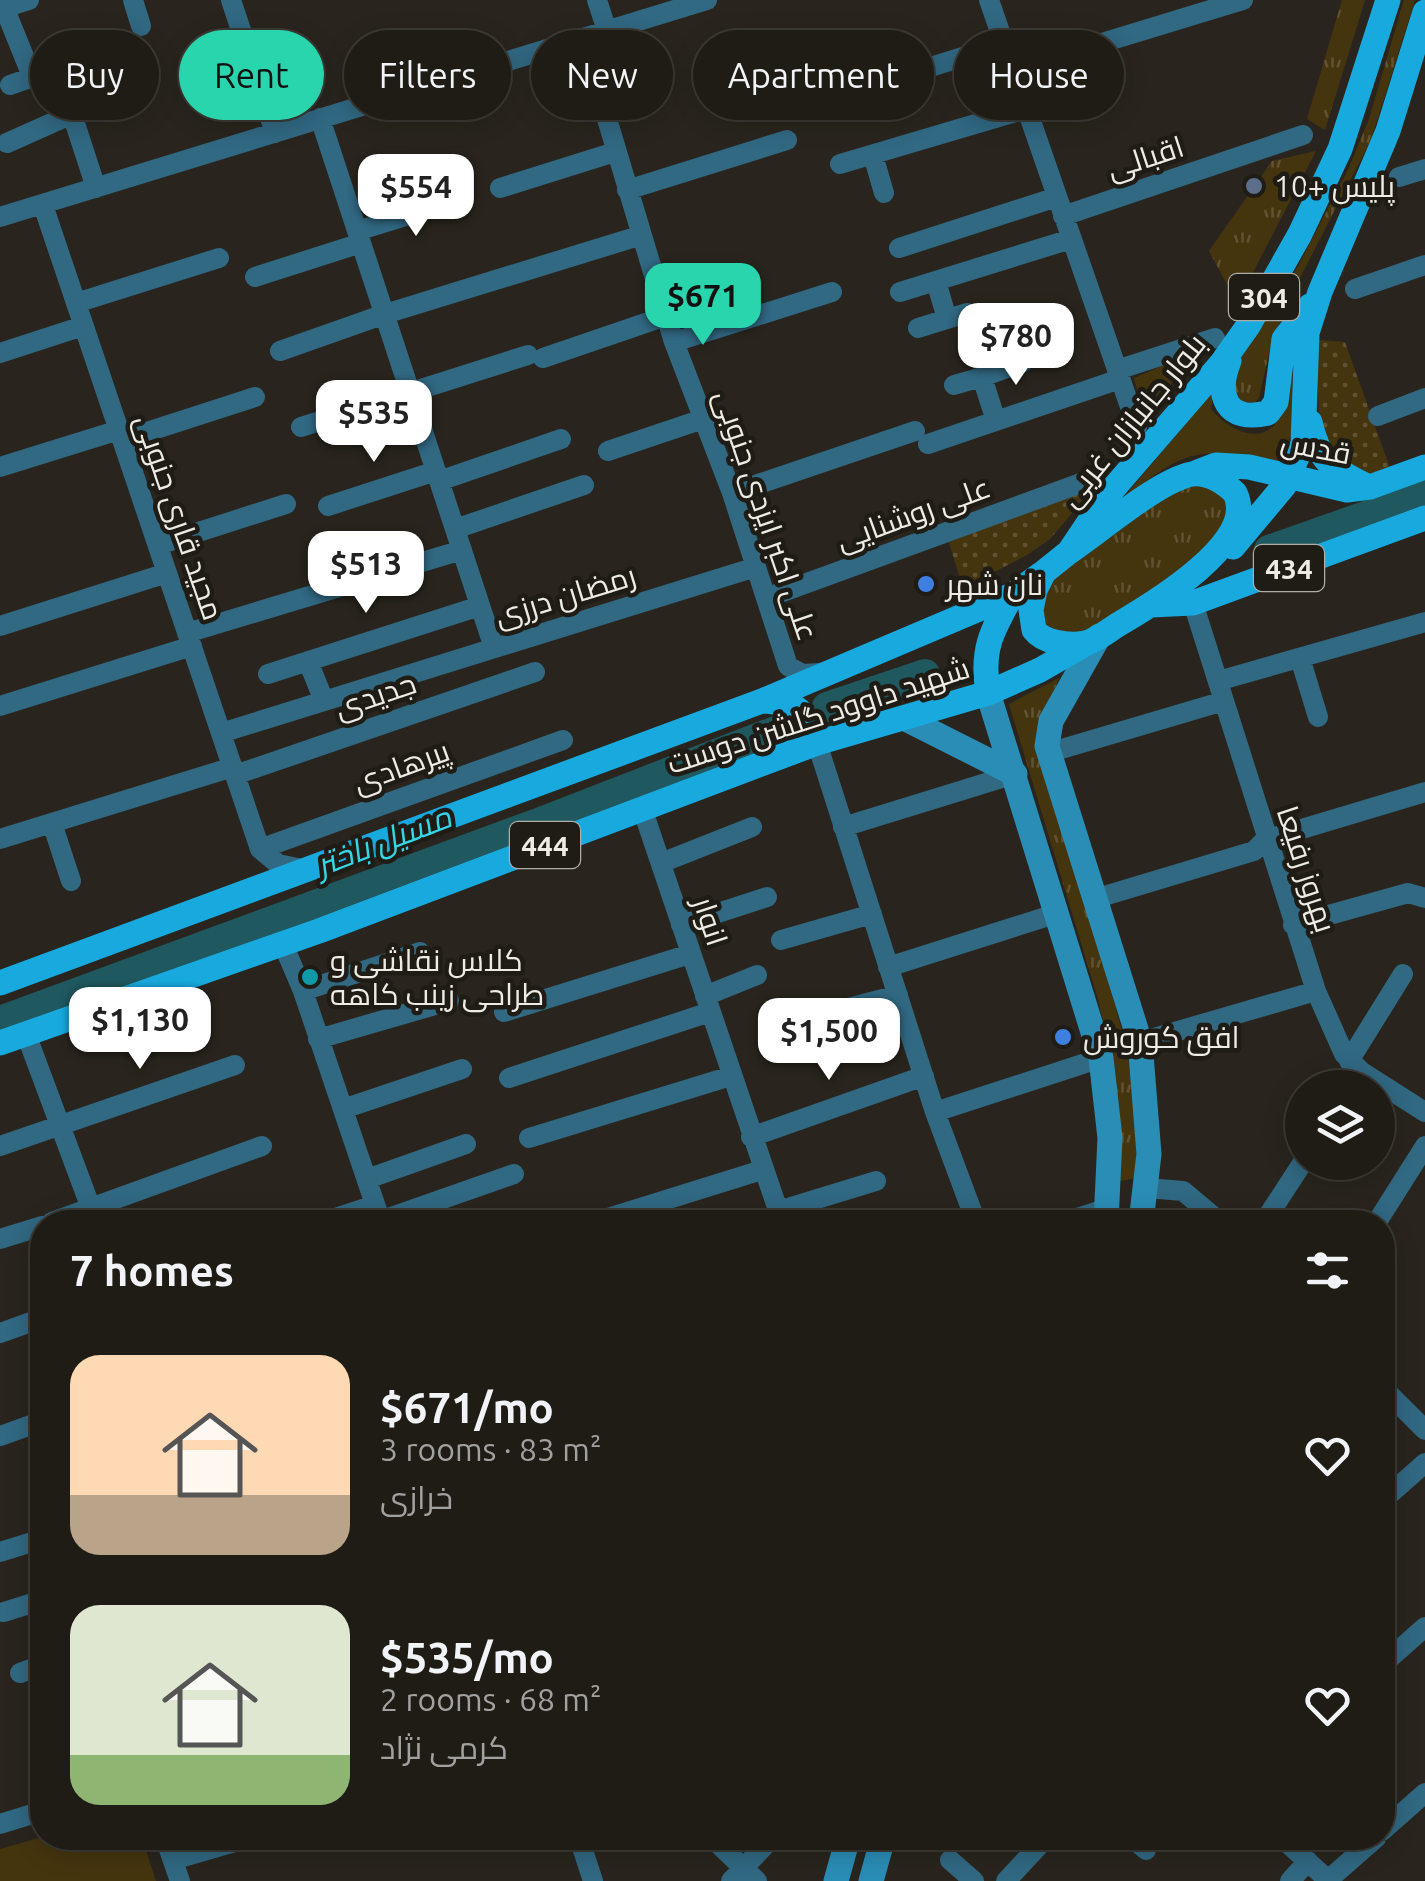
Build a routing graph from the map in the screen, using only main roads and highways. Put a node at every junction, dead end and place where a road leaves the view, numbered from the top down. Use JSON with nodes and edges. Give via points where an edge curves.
{"nodes":[{"id":1,"x":1388,"y":0,"type":"edge"},
{"id":2,"x":1425,"y":12,"type":"edge"},
{"id":3,"x":1317,"y":299,"type":"junction"},
{"id":4,"x":1248,"y":326,"type":"junction"},
{"id":5,"x":1306,"y":407,"type":"junction"},
{"id":6,"x":1425,"y":467,"type":"edge"},
{"id":7,"x":1194,"y":474,"type":"junction"},
{"id":8,"x":1291,"y":475,"type":"junction"},
{"id":9,"x":1370,"y":487,"type":"junction"},
{"id":10,"x":1425,"y":518,"type":"edge"},
{"id":11,"x":1069,"y":552,"type":"junction"},
{"id":12,"x":1212,"y":556,"type":"junction"},
{"id":13,"x":1044,"y":572,"type":"junction"},
{"id":14,"x":1012,"y":595,"type":"junction"},
{"id":15,"x":1151,"y":606,"type":"junction"},
{"id":16,"x":1093,"y":640,"type":"junction"},
{"id":17,"x":988,"y":693,"type":"junction"},
{"id":18,"x":762,"y":701,"type":"junction"},
{"id":19,"x":906,"y":719,"type":"junction"},
{"id":20,"x":791,"y":753,"type":"junction"},
{"id":21,"x":1015,"y":774,"type":"junction"},
{"id":22,"x":2,"y":976,"type":"edge"},
{"id":23,"x":0,"y":1044,"type":"edge"},
{"id":24,"x":1146,"y":1188,"type":"junction"},
{"id":25,"x":1107,"y":1210,"type":"edge"},
{"id":26,"x":1114,"y":1210,"type":"edge"},
{"id":27,"x":1143,"y":1210,"type":"edge"},
{"id":28,"x":845,"y":1850,"type":"edge"},
{"id":29,"x":880,"y":1850,"type":"edge"},
{"id":30,"x":836,"y":1881,"type":"edge"},
{"id":31,"x":871,"y":1881,"type":"edge"}],
"edges":[{"from":1,"to":4,"type":"main road","name":"بلوار جانبازان غربی","number":"304","via":[[1340,149]]},
{"from":2,"to":3,"type":"main road","number":"304","via":[[1388,131]]},
{"from":3,"to":4,"type":"main road","via":[[1284,339],[1276,402],[1256,416],[1231,409],[1223,399],[1222,376]]},
{"from":3,"to":5,"type":"main road","number":"304","via":[[1307,333]]},
{"from":4,"to":11,"type":"main road","name":"بلوار جانبازان غربی","number":"304","via":[[1106,497]]},
{"from":5,"to":8,"type":"main road","number":"304","via":[[1303,444]]},
{"from":5,"to":9,"type":"main road","via":[[1320,456]]},
{"from":6,"to":9,"type":"main road","name":"قدس"},
{"from":7,"to":8,"type":"main road","name":"قدس","via":[[1216,465]]},
{"from":7,"to":11,"type":"main road","name":"قدس","via":[[1159,489]]},
{"from":7,"to":12,"type":"main road","via":[[1219,480],[1239,500],[1238,519]]},
{"from":8,"to":9,"type":"main road","name":"قدس","via":[[1325,487]]},
{"from":8,"to":12,"type":"main road","number":"304","via":[[1238,543]]},
{"from":10,"to":15,"type":"main road","number":"434","via":[[1193,603]]},
{"from":11,"to":13,"type":"main road","name":"شهید داوود گلشن دوست"},
{"from":12,"to":15,"type":"main road","name":"شهید داوود گلشن دوست"},
{"from":13,"to":14,"type":"main road","name":"شهید داوود گلشن دوست","number":"444"},
{"from":13,"to":16,"type":"main road","via":[[1030,610],[1034,630],[1048,640]]},
{"from":14,"to":17,"type":"main road","via":[[987,644]]},
{"from":14,"to":18,"type":"main road","name":"شهید داوود گلشن دوست","number":"444"},
{"from":15,"to":16,"type":"main road","name":"شهید داوود گلشن دوست"},
{"from":16,"to":17,"type":"main road","name":"شهید داوود گلشن دوست","number":"444"},
{"from":16,"to":24,"type":"main road","via":[[1052,721],[1048,753],[1140,1042]]},
{"from":17,"to":19,"type":"main road","name":"شهید داوود گلشن دوست","number":"444"},
{"from":17,"to":21,"type":"main road"},
{"from":18,"to":20,"type":"main road","via":[[790,703],[803,713],[806,738]]},
{"from":18,"to":22,"type":"main road","name":"شهید داوود گلشن دوست","number":"444","via":[[310,871]]},
{"from":19,"to":20,"type":"main road","name":"شهید داوود گلشن دوست","number":"444"},
{"from":19,"to":21,"type":"main road"},
{"from":20,"to":23,"type":"main road","name":"شهید داوود گلشن دوست","number":"444"},
{"from":21,"to":25,"type":"main road","via":[[1101,1058],[1110,1138]]},
{"from":24,"to":26,"type":"main road"},
{"from":24,"to":27,"type":"main road"},
{"from":28,"to":30,"type":"main road"},
{"from":29,"to":31,"type":"main road"}]}
